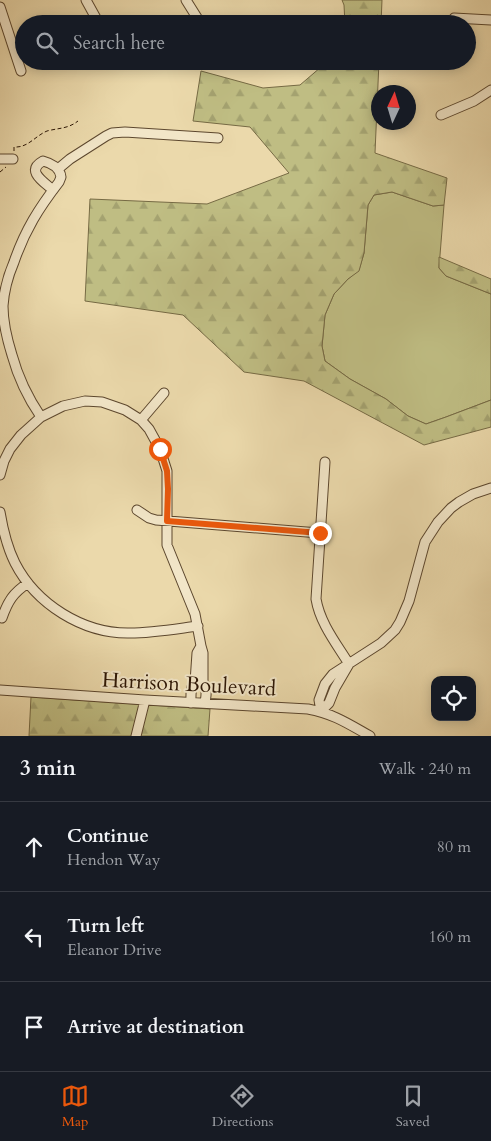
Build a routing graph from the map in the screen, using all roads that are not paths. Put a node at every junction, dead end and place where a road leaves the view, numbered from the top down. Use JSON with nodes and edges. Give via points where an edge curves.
{"nodes":[{"id":1,"x":86,"y":0,"type":"edge"},
{"id":2,"x":186,"y":0,"type":"edge"},
{"id":3,"x":0,"y":7,"type":"edge"},
{"id":4,"x":94,"y":15,"type":"edge"},
{"id":5,"x":195,"y":15,"type":"edge"},
{"id":6,"x":476,"y":19,"type":"edge"},
{"id":7,"x":491,"y":20,"type":"edge"},
{"id":8,"x":15,"y":52,"type":"edge"},
{"id":9,"x":491,"y":90,"type":"edge"},
{"id":10,"x":442,"y":115,"type":"dead end"},
{"id":11,"x":218,"y":138,"type":"dead end"},
{"id":12,"x":0,"y":159,"type":"edge"},
{"id":13,"x":13,"y":160,"type":"road end"},
{"id":14,"x":58,"y":169,"type":"junction"},
{"id":15,"x":53,"y":190,"type":"junction"},
{"id":16,"x":164,"y":393,"type":"dead end"},
{"id":17,"x":41,"y":417,"type":"junction"},
{"id":18,"x":141,"y":420,"type":"junction"},
{"id":19,"x":325,"y":462,"type":"dead end"},
{"id":20,"x":0,"y":475,"type":"edge"},
{"id":21,"x":491,"y":488,"type":"edge"},
{"id":22,"x":137,"y":510,"type":"dead end"},
{"id":23,"x":0,"y":512,"type":"edge"},
{"id":24,"x":167,"y":521,"type":"junction"},
{"id":25,"x":320,"y":533,"type":"junction"},
{"id":26,"x":28,"y":583,"type":"junction"},
{"id":27,"x":2,"y":618,"type":"dead end"},
{"id":28,"x":198,"y":626,"type":"junction"},
{"id":29,"x":349,"y":664,"type":"junction"},
{"id":30,"x":199,"y":682,"type":"junction"},
{"id":31,"x":0,"y":690,"type":"edge"},
{"id":32,"x":145,"y":700,"type":"junction"},
{"id":33,"x":191,"y":703,"type":"junction"},
{"id":34,"x":205,"y":703,"type":"junction"},
{"id":35,"x":321,"y":712,"type":"junction"},
{"id":36,"x":136,"y":736,"type":"edge"},
{"id":37,"x":370,"y":736,"type":"edge"}],
"edges":[{"from":1,"to":4,"type":"street"},
{"from":2,"to":5,"type":"street"},
{"from":3,"to":8,"type":"street"},
{"from":6,"to":7,"type":"street"},
{"from":9,"to":10,"type":"street"},
{"from":11,"to":14,"type":"street","via":[[112,133]]},
{"from":12,"to":13,"type":"street"},
{"from":14,"to":15,"type":"street","via":[[61,177]]},
{"from":14,"to":15,"type":"street","via":[[43,161],[35,169],[41,180]]},
{"from":15,"to":17,"type":"street","via":[[20,244],[3,307],[5,329],[17,373]]},
{"from":16,"to":18,"type":"street"},
{"from":17,"to":18,"type":"street","via":[[63,406],[95,402],[115,406]]},
{"from":17,"to":20,"type":"street","via":[[10,449]]},
{"from":18,"to":24,"type":"street","via":[[160,449],[167,471]]},
{"from":19,"to":25,"type":"street"},
{"from":21,"to":29,"type":"street","via":[[459,502],[438,522],[425,542],[409,601],[395,630]]},
{"from":22,"to":24,"type":"street","via":[[149,518]]},
{"from":23,"to":26,"type":"street","via":[[9,547]]},
{"from":24,"to":25,"type":"street"},
{"from":24,"to":28,"type":"street","via":[[167,545]]},
{"from":25,"to":29,"type":"street","via":[[316,589],[318,609]]},
{"from":26,"to":27,"type":"street","via":[[13,595]]},
{"from":26,"to":28,"type":"street","via":[[64,615],[104,630],[129,634]]},
{"from":28,"to":30,"type":"street","via":[[201,646],[196,659]]},
{"from":29,"to":35,"type":"street","via":[[333,674],[325,684],[319,700]]},
{"from":30,"to":33,"type":"street","via":[[193,684]]},
{"from":30,"to":34,"type":"street","via":[[205,684]]},
{"from":31,"to":32,"type":"street","name":"Harrison Boulevard"},
{"from":32,"to":33,"type":"street","name":"Harrison Boulevard"},
{"from":32,"to":36,"type":"street"},
{"from":33,"to":34,"type":"street","name":"Harrison Boulevard"},
{"from":34,"to":35,"type":"street","name":"Harrison Boulevard","via":[[292,707]]},
{"from":35,"to":37,"type":"street","name":"Harrison Boulevard","via":[[342,719]]}]}
